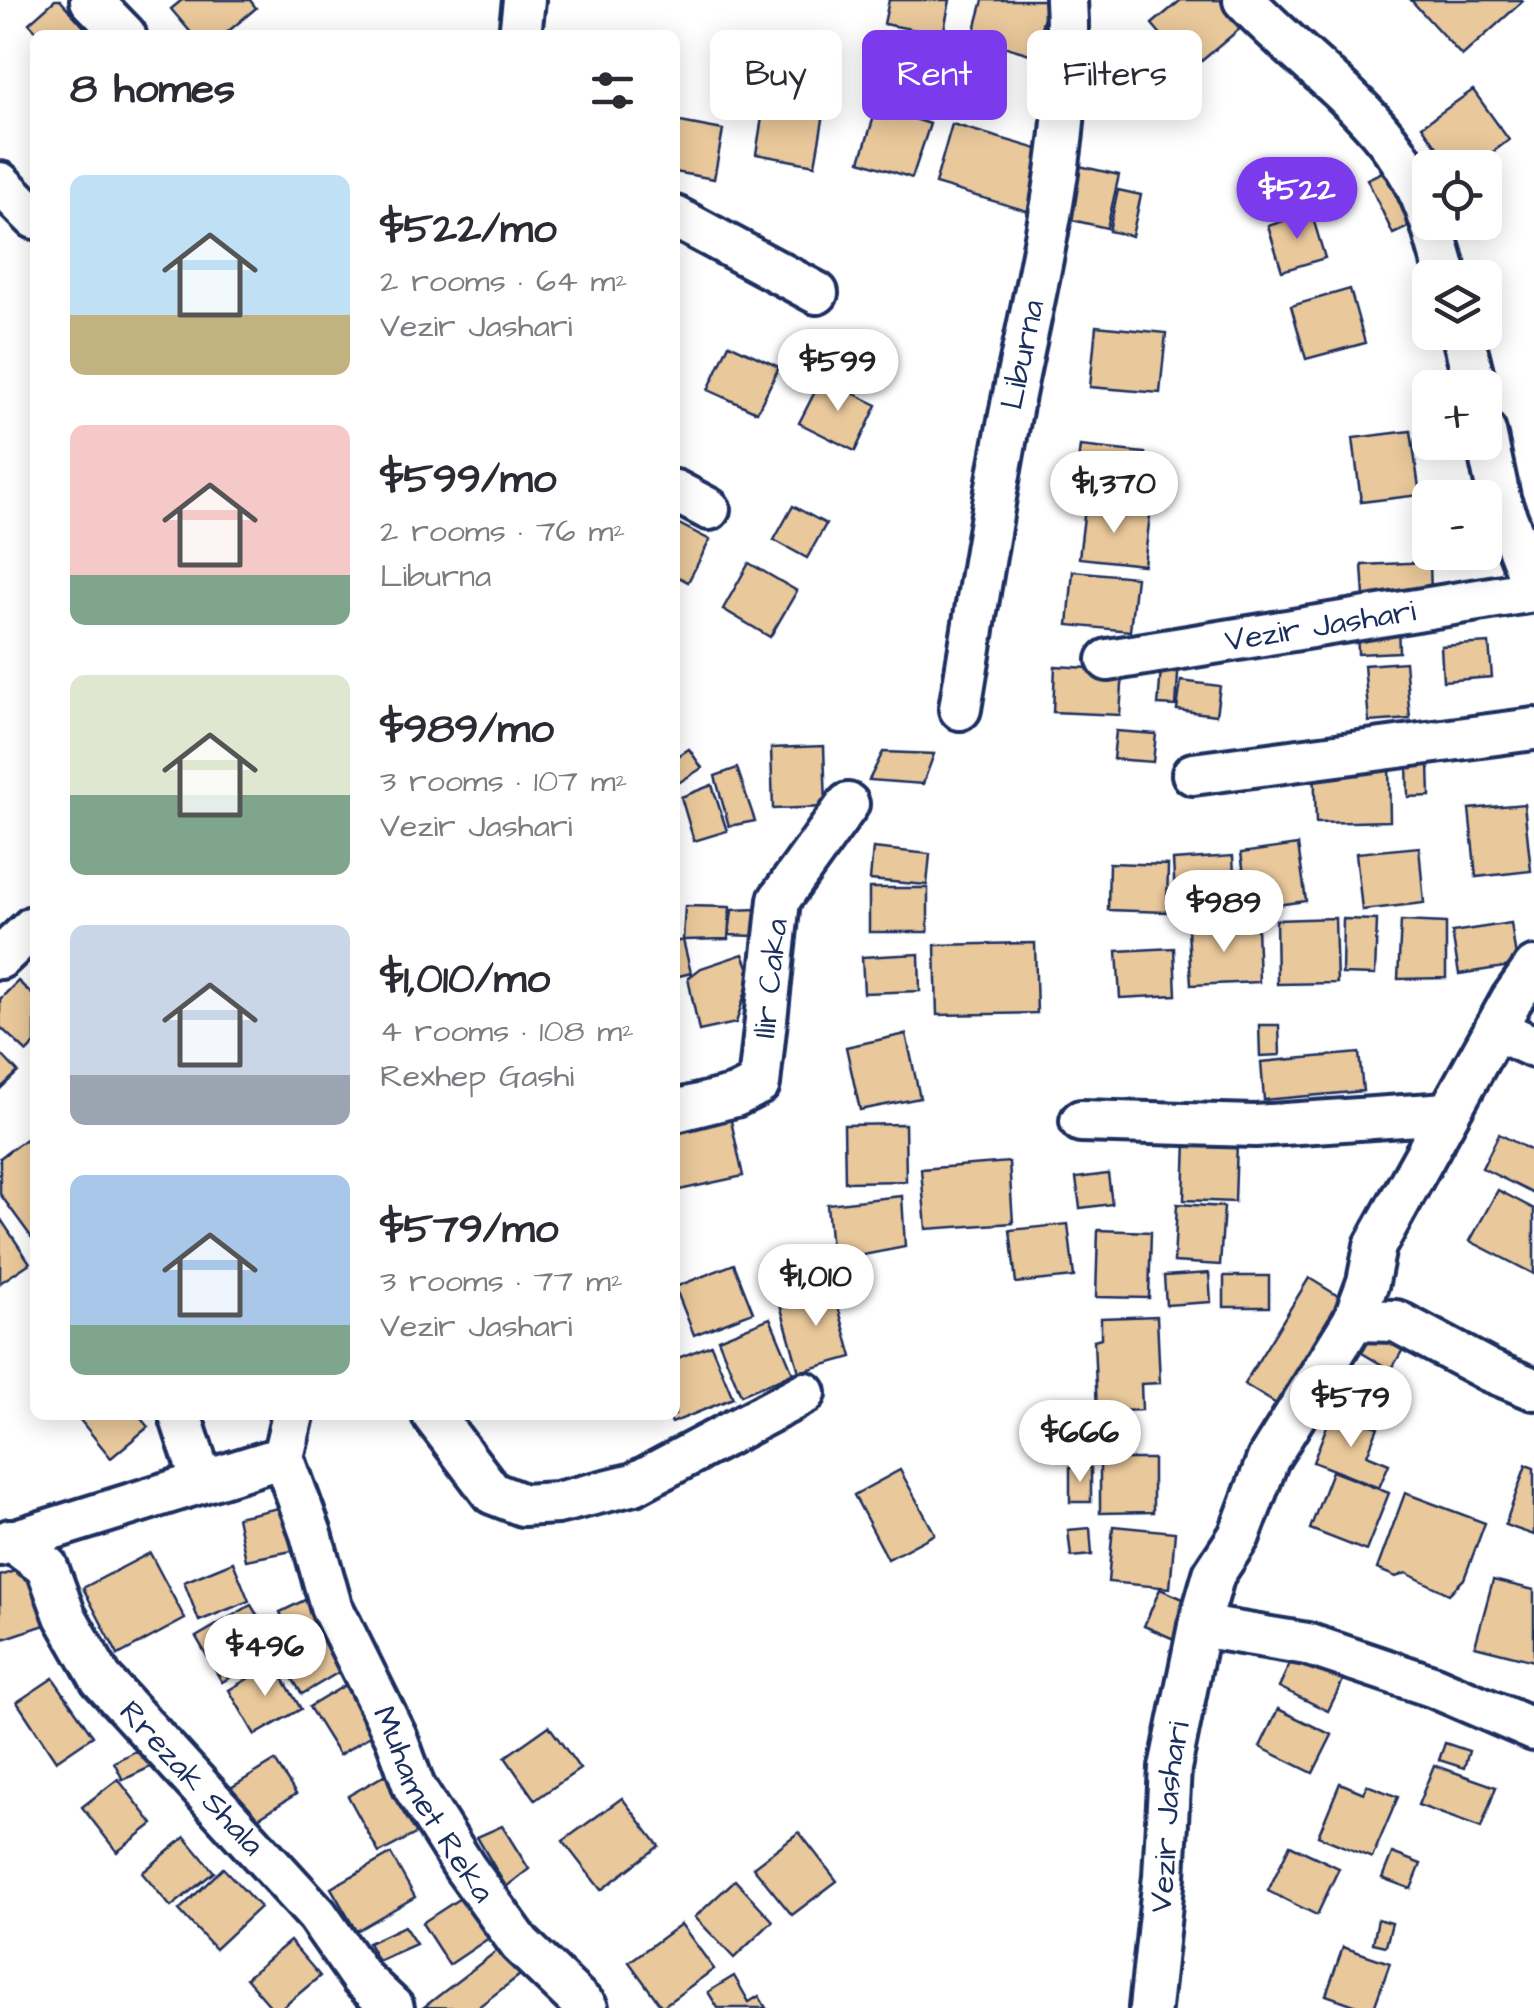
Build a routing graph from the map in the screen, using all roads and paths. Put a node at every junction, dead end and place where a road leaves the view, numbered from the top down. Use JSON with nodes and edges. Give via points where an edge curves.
{"nodes":[{"id":1,"x":91,"y":0,"type":"edge"},
{"id":2,"x":524,"y":0,"type":"edge"},
{"id":3,"x":1066,"y":0,"type":"edge"},
{"id":4,"x":1244,"y":0,"type":"edge"},
{"id":5,"x":120,"y":30,"type":"edge"},
{"id":6,"x":521,"y":30,"type":"edge"},
{"id":7,"x":1412,"y":174,"type":"edge"},
{"id":8,"x":0,"y":183,"type":"edge"},
{"id":9,"x":30,"y":213,"type":"edge"},
{"id":10,"x":680,"y":220,"type":"edge"},
{"id":11,"x":818,"y":293,"type":"dead end"},
{"id":12,"x":1491,"y":460,"type":"edge"},
{"id":13,"x":1534,"y":588,"type":"edge"},
{"id":14,"x":1108,"y":660,"type":"dead end"},
{"id":15,"x":960,"y":709,"type":"dead end"},
{"id":16,"x":1534,"y":729,"type":"edge"},
{"id":17,"x":1193,"y":774,"type":"dead end"},
{"id":18,"x":848,"y":804,"type":"dead end"},
{"id":19,"x":30,"y":931,"type":"edge"},
{"id":20,"x":0,"y":958,"type":"edge"},
{"id":21,"x":1534,"y":968,"type":"edge"},
{"id":22,"x":1495,"y":1029,"type":"junction"},
{"id":23,"x":1534,"y":1047,"type":"edge"},
{"id":24,"x":680,"y":1110,"type":"edge"},
{"id":25,"x":1447,"y":1113,"type":"junction"},
{"id":26,"x":1080,"y":1121,"type":"dead end"},
{"id":27,"x":1354,"y":1320,"type":"junction"},
{"id":28,"x":1534,"y":1389,"type":"edge"},
{"id":29,"x":805,"y":1393,"type":"dead end"},
{"id":30,"x":182,"y":1420,"type":"edge"},
{"id":31,"x":292,"y":1420,"type":"edge"},
{"id":32,"x":437,"y":1420,"type":"edge"},
{"id":33,"x":283,"y":1457,"type":"junction"},
{"id":34,"x":202,"y":1482,"type":"junction"},
{"id":35,"x":5,"y":1542,"type":"edge"},
{"id":36,"x":1199,"y":1626,"type":"junction"},
{"id":37,"x":1534,"y":1730,"type":"edge"},
{"id":38,"x":392,"y":2008,"type":"edge"},
{"id":39,"x":587,"y":2008,"type":"edge"},
{"id":40,"x":1150,"y":2008,"type":"edge"}],
"edges":[{"from":1,"to":5,"type":"street"},
{"from":2,"to":6,"type":"street"},
{"from":3,"to":15,"type":"street","name":"Liburna","via":[[1069,51],[1047,244]]},
{"from":4,"to":7,"type":"street","via":[[1391,140]]},
{"from":8,"to":9,"type":"street"},
{"from":10,"to":11,"type":"street"},
{"from":12,"to":13,"type":"street","name":"Vezir Jashari"},
{"from":13,"to":14,"type":"street","name":"Vezir Jashari"},
{"from":16,"to":17,"type":"street"},
{"from":18,"to":24,"type":"street","name":"Ilir Caka","via":[[779,900],[759,1084]]},
{"from":19,"to":20,"type":"street"},
{"from":21,"to":22,"type":"street","name":"Vezir Jashari"},
{"from":22,"to":23,"type":"street"},
{"from":22,"to":25,"type":"street","name":"Vezir Jashari"},
{"from":25,"to":26,"type":"street","via":[[1255,1126]]},
{"from":25,"to":27,"type":"street","name":"Vezir Jashari","via":[[1374,1246]]},
{"from":27,"to":28,"type":"street","via":[[1396,1321]]},
{"from":27,"to":36,"type":"street","name":"Vezir Jashari","via":[[1268,1459],[1239,1536],[1214,1574]]},
{"from":29,"to":32,"type":"street","via":[[634,1484],[523,1506],[492,1493]]},
{"from":30,"to":34,"type":"street"},
{"from":31,"to":33,"type":"street"},
{"from":33,"to":34,"type":"street"},
{"from":33,"to":39,"type":"street","name":"Muhamet Reka","via":[[331,1606],[414,1786],[520,1944]]},
{"from":34,"to":35,"type":"street"},
{"from":35,"to":38,"type":"street","name":"Rrezak Shala","via":[[48,1567],[101,1679],[317,1915],[361,1978]]},
{"from":36,"to":37,"type":"street","via":[[1307,1644],[1432,1686]]},
{"from":36,"to":40,"type":"street","name":"Vezir Jashari","via":[[1170,1768]]}]}
